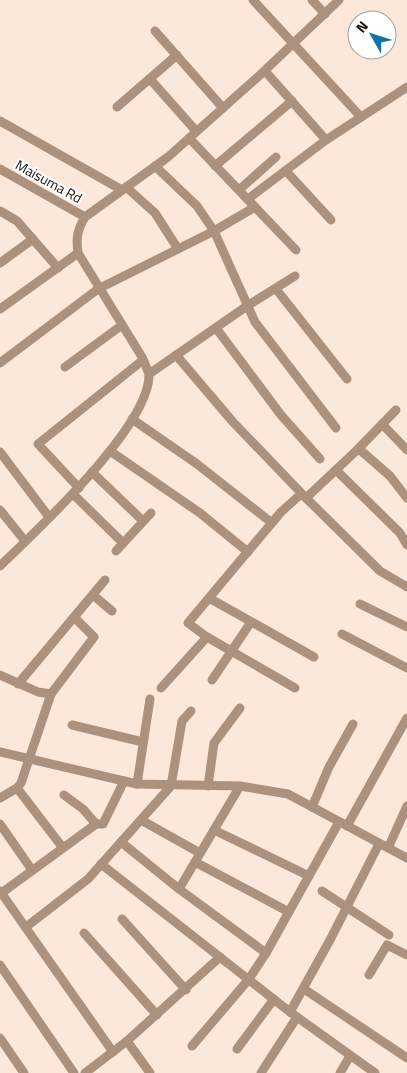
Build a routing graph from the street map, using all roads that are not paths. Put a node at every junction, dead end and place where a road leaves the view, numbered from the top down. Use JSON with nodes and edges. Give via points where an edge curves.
{"nodes":[{"id":1,"x":252,"y":0,"type":"edge"},
{"id":2,"x":312,"y":0,"type":"edge"},
{"id":3,"x":339,"y":0,"type":"edge"},
{"id":4,"x":325,"y":14,"type":"junction"},
{"id":5,"x":155,"y":31,"type":"dead end"},
{"id":6,"x":292,"y":45,"type":"junction"},
{"id":7,"x":177,"y":55,"type":"junction"},
{"id":8,"x":265,"y":71,"type":"junction"},
{"id":9,"x":150,"y":78,"type":"junction"},
{"id":10,"x":407,"y":87,"type":"edge"},
{"id":11,"x":292,"y":101,"type":"junction"},
{"id":12,"x":117,"y":107,"type":"dead end"},
{"id":13,"x":223,"y":108,"type":"junction"},
{"id":14,"x":361,"y":118,"type":"junction"},
{"id":15,"x":0,"y":121,"type":"edge"},
{"id":16,"x":196,"y":131,"type":"junction"},
{"id":17,"x":188,"y":138,"type":"junction"},
{"id":18,"x":326,"y":140,"type":"junction"},
{"id":19,"x":276,"y":156,"type":"dead end"},
{"id":20,"x":155,"y":166,"type":"junction"},
{"id":21,"x":215,"y":166,"type":"junction"},
{"id":22,"x":0,"y":169,"type":"edge"},
{"id":23,"x":286,"y":171,"type":"junction"},
{"id":24,"x":124,"y":188,"type":"junction"},
{"id":25,"x":239,"y":190,"type":"junction"},
{"id":26,"x":248,"y":199,"type":"junction"},
{"id":27,"x":255,"y":207,"type":"junction"},
{"id":28,"x":2,"y":214,"type":"edge"},
{"id":29,"x":85,"y":217,"type":"junction"},
{"id":30,"x":331,"y":220,"type":"dead end"},
{"id":31,"x":214,"y":231,"type":"junction"},
{"id":32,"x":33,"y":239,"type":"junction"},
{"id":33,"x":178,"y":249,"type":"junction"},
{"id":34,"x":296,"y":250,"type":"dead end"},
{"id":35,"x":78,"y":254,"type":"junction"},
{"id":36,"x":0,"y":263,"type":"edge"},
{"id":37,"x":58,"y":268,"type":"junction"},
{"id":38,"x":295,"y":276,"type":"dead end"},
{"id":39,"x":98,"y":289,"type":"junction"},
{"id":40,"x":276,"y":290,"type":"junction"},
{"id":41,"x":247,"y":306,"type":"junction"},
{"id":42,"x":0,"y":310,"type":"edge"},
{"id":43,"x":122,"y":325,"type":"junction"},
{"id":44,"x":216,"y":328,"type":"junction"},
{"id":45,"x":176,"y":355,"type":"junction"},
{"id":46,"x":143,"y":360,"type":"junction"},
{"id":47,"x":0,"y":363,"type":"edge"},
{"id":48,"x":65,"y":367,"type":"dead end"},
{"id":49,"x":149,"y":374,"type":"junction"},
{"id":50,"x":347,"y":379,"type":"dead end"},
{"id":51,"x":396,"y":410,"type":"dead end"},
{"id":52,"x":132,"y":419,"type":"junction"},
{"id":53,"x":382,"y":424,"type":"junction"},
{"id":54,"x":336,"y":428,"type":"dead end"},
{"id":55,"x":359,"y":449,"type":"junction"},
{"id":56,"x":407,"y":450,"type":"edge"},
{"id":57,"x":110,"y":451,"type":"junction"},
{"id":58,"x":0,"y":452,"type":"edge"},
{"id":59,"x":320,"y":460,"type":"dead end"},
{"id":60,"x":336,"y":470,"type":"junction"},
{"id":61,"x":92,"y":472,"type":"junction"},
{"id":62,"x":76,"y":491,"type":"junction"},
{"id":63,"x":304,"y":496,"type":"junction"},
{"id":64,"x":407,"y":498,"type":"edge"},
{"id":65,"x":0,"y":510,"type":"edge"},
{"id":66,"x":151,"y":513,"type":"dead end"},
{"id":67,"x":49,"y":517,"type":"junction"},
{"id":68,"x":142,"y":520,"type":"junction"},
{"id":69,"x":272,"y":524,"type":"junction"},
{"id":70,"x":25,"y":541,"type":"junction"},
{"id":71,"x":123,"y":543,"type":"junction"},
{"id":72,"x":407,"y":545,"type":"edge"},
{"id":73,"x":116,"y":551,"type":"dead end"},
{"id":74,"x":248,"y":552,"type":"junction"},
{"id":75,"x":1,"y":564,"type":"edge"},
{"id":76,"x":105,"y":580,"type":"dead end"},
{"id":77,"x":407,"y":587,"type":"edge"},
{"id":78,"x":93,"y":596,"type":"junction"},
{"id":79,"x":209,"y":598,"type":"junction"},
{"id":80,"x":360,"y":604,"type":"dead end"},
{"id":81,"x":112,"y":611,"type":"dead end"},
{"id":82,"x":75,"y":618,"type":"junction"},
{"id":83,"x":251,"y":622,"type":"junction"},
{"id":84,"x":407,"y":627,"type":"edge"},
{"id":85,"x":342,"y":634,"type":"dead end"},
{"id":86,"x":207,"y":637,"type":"junction"},
{"id":87,"x":233,"y":652,"type":"junction"},
{"id":88,"x":314,"y":658,"type":"dead end"},
{"id":89,"x":407,"y":668,"type":"edge"},
{"id":90,"x":0,"y":675,"type":"edge"},
{"id":91,"x":212,"y":680,"type":"dead end"},
{"id":92,"x":18,"y":684,"type":"junction"},
{"id":93,"x":161,"y":688,"type":"dead end"},
{"id":94,"x":295,"y":688,"type":"dead end"},
{"id":95,"x":51,"y":694,"type":"junction"},
{"id":96,"x":150,"y":699,"type":"dead end"},
{"id":97,"x":240,"y":708,"type":"dead end"},
{"id":98,"x":191,"y":711,"type":"dead end"},
{"id":99,"x":407,"y":718,"type":"edge"},
{"id":100,"x":353,"y":724,"type":"dead end"},
{"id":101,"x":72,"y":725,"type":"dead end"},
{"id":102,"x":144,"y":742,"type":"junction"},
{"id":103,"x":0,"y":752,"type":"edge"},
{"id":104,"x":29,"y":759,"type":"junction"},
{"id":105,"x":124,"y":781,"type":"junction"},
{"id":106,"x":137,"y":784,"type":"junction"},
{"id":107,"x":171,"y":786,"type":"junction"},
{"id":108,"x":208,"y":786,"type":"junction"},
{"id":109,"x":240,"y":786,"type":"junction"},
{"id":110,"x":17,"y":788,"type":"junction"},
{"id":111,"x":64,"y":795,"type":"dead end"},
{"id":112,"x":0,"y":798,"type":"edge"},
{"id":113,"x":407,"y":806,"type":"edge"},
{"id":114,"x":312,"y":807,"type":"junction"},
{"id":115,"x":141,"y":820,"type":"junction"},
{"id":116,"x":0,"y":824,"type":"edge"},
{"id":117,"x":96,"y":824,"type":"junction"},
{"id":118,"x":343,"y":824,"type":"junction"},
{"id":119,"x":214,"y":830,"type":"junction"},
{"id":120,"x":121,"y":842,"type":"junction"},
{"id":121,"x":379,"y":844,"type":"junction"},
{"id":122,"x":64,"y":848,"type":"junction"},
{"id":123,"x":388,"y":848,"type":"junction"},
{"id":124,"x":200,"y":853,"type":"junction"},
{"id":125,"x":407,"y":858,"type":"edge"},
{"id":126,"x":195,"y":862,"type":"junction"},
{"id":127,"x":101,"y":864,"type":"junction"},
{"id":128,"x":32,"y":870,"type":"junction"},
{"id":129,"x":309,"y":876,"type":"junction"},
{"id":130,"x":179,"y":889,"type":"junction"},
{"id":131,"x":322,"y":891,"type":"dead end"},
{"id":132,"x":0,"y":892,"type":"edge"},
{"id":133,"x":348,"y":906,"type":"junction"},
{"id":134,"x":289,"y":912,"type":"junction"},
{"id":135,"x":122,"y":919,"type":"dead end"},
{"id":136,"x":26,"y":927,"type":"junction"},
{"id":137,"x":84,"y":933,"type":"dead end"},
{"id":138,"x":389,"y":935,"type":"dead end"},
{"id":139,"x":266,"y":954,"type":"junction"},
{"id":140,"x":407,"y":955,"type":"edge"},
{"id":141,"x":220,"y":957,"type":"junction"},
{"id":142,"x":0,"y":964,"type":"edge"},
{"id":143,"x":369,"y":974,"type":"dead end"},
{"id":144,"x":248,"y":979,"type":"junction"},
{"id":145,"x":304,"y":989,"type":"junction"},
{"id":146,"x":186,"y":990,"type":"junction"},
{"id":147,"x":274,"y":999,"type":"junction"},
{"id":148,"x":157,"y":1015,"type":"junction"},
{"id":149,"x":293,"y":1015,"type":"junction"},
{"id":150,"x":0,"y":1038,"type":"edge"},
{"id":151,"x":127,"y":1040,"type":"junction"},
{"id":152,"x":192,"y":1046,"type":"dead end"},
{"id":153,"x":237,"y":1049,"type":"dead end"},
{"id":154,"x":113,"y":1052,"type":"junction"},
{"id":155,"x":350,"y":1056,"type":"junction"},
{"id":156,"x":407,"y":1058,"type":"edge"},
{"id":157,"x":265,"y":1072,"type":"edge"},
{"id":158,"x":24,"y":1073,"type":"edge"},
{"id":159,"x":74,"y":1073,"type":"edge"},
{"id":160,"x":85,"y":1073,"type":"edge"},
{"id":161,"x":150,"y":1073,"type":"edge"},
{"id":162,"x":340,"y":1073,"type":"edge"},
{"id":163,"x":375,"y":1073,"type":"edge"}],
"edges":[{"from":1,"to":6,"type":"street"},
{"from":2,"to":4,"type":"street"},
{"from":3,"to":4,"type":"street"},
{"from":4,"to":6,"type":"street"},
{"from":5,"to":7,"type":"street"},
{"from":6,"to":8,"type":"street"},
{"from":6,"to":14,"type":"street"},
{"from":7,"to":9,"type":"street"},
{"from":7,"to":13,"type":"street"},
{"from":8,"to":11,"type":"street"},
{"from":8,"to":13,"type":"street"},
{"from":9,"to":12,"type":"street"},
{"from":9,"to":16,"type":"street"},
{"from":10,"to":14,"type":"street"},
{"from":11,"to":18,"type":"street"},
{"from":11,"to":21,"type":"street"},
{"from":13,"to":16,"type":"street"},
{"from":14,"to":18,"type":"street"},
{"from":15,"to":24,"type":"street"},
{"from":16,"to":17,"type":"street"},
{"from":17,"to":20,"type":"street"},
{"from":17,"to":21,"type":"street"},
{"from":18,"to":23,"type":"street"},
{"from":19,"to":25,"type":"street"},
{"from":20,"to":24,"type":"street"},
{"from":20,"to":31,"type":"street","via":[[197,206]]},
{"from":21,"to":25,"type":"street"},
{"from":22,"to":29,"type":"street","name":"Maisuma Rd"},
{"from":23,"to":26,"type":"street"},
{"from":23,"to":30,"type":"street"},
{"from":24,"to":29,"type":"street"},
{"from":24,"to":33,"type":"street","via":[[155,213]]},
{"from":25,"to":26,"type":"street"},
{"from":26,"to":27,"type":"street"},
{"from":27,"to":31,"type":"street"},
{"from":27,"to":34,"type":"street"},
{"from":28,"to":32,"type":"street","via":[[16,221]]},
{"from":29,"to":35,"type":"street","via":[[76,238]]},
{"from":31,"to":33,"type":"street"},
{"from":31,"to":41,"type":"street"},
{"from":32,"to":36,"type":"street"},
{"from":32,"to":37,"type":"street"},
{"from":33,"to":39,"type":"street"},
{"from":35,"to":37,"type":"street"},
{"from":35,"to":39,"type":"street"},
{"from":37,"to":42,"type":"street"},
{"from":38,"to":40,"type":"street"},
{"from":39,"to":43,"type":"street"},
{"from":39,"to":47,"type":"street"},
{"from":40,"to":41,"type":"street"},
{"from":40,"to":50,"type":"street"},
{"from":41,"to":44,"type":"street"},
{"from":41,"to":54,"type":"street"},
{"from":43,"to":46,"type":"street"},
{"from":43,"to":48,"type":"street"},
{"from":44,"to":45,"type":"street"},
{"from":44,"to":59,"type":"street","via":[[281,415]]},
{"from":45,"to":49,"type":"street"},
{"from":45,"to":63,"type":"street","via":[[233,422]]},
{"from":46,"to":49,"type":"street"},
{"from":46,"to":62,"type":"street","via":[[38,444]]},
{"from":49,"to":52,"type":"street","via":[[144,395]]},
{"from":51,"to":53,"type":"street"},
{"from":52,"to":57,"type":"street"},
{"from":52,"to":69,"type":"street","via":[[197,464]]},
{"from":53,"to":55,"type":"street"},
{"from":53,"to":56,"type":"street"},
{"from":55,"to":60,"type":"street"},
{"from":55,"to":64,"type":"street","via":[[390,476]]},
{"from":57,"to":61,"type":"street"},
{"from":57,"to":74,"type":"street","via":[[200,513]]},
{"from":58,"to":67,"type":"street"},
{"from":60,"to":63,"type":"street"},
{"from":60,"to":72,"type":"street","via":[[400,533]]},
{"from":61,"to":62,"type":"street"},
{"from":61,"to":68,"type":"street"},
{"from":62,"to":67,"type":"street"},
{"from":62,"to":71,"type":"street"},
{"from":63,"to":69,"type":"street"},
{"from":63,"to":77,"type":"street","via":[[380,571]]},
{"from":65,"to":70,"type":"street"},
{"from":66,"to":68,"type":"street"},
{"from":67,"to":70,"type":"street"},
{"from":68,"to":71,"type":"street"},
{"from":69,"to":74,"type":"street"},
{"from":70,"to":75,"type":"street"},
{"from":71,"to":73,"type":"street"},
{"from":74,"to":79,"type":"street"},
{"from":76,"to":78,"type":"street"},
{"from":78,"to":81,"type":"street"},
{"from":78,"to":82,"type":"street"},
{"from":79,"to":83,"type":"street"},
{"from":79,"to":86,"type":"street","via":[[188,623]]},
{"from":80,"to":84,"type":"street"},
{"from":82,"to":92,"type":"street"},
{"from":82,"to":95,"type":"street","via":[[94,636]]},
{"from":83,"to":87,"type":"street"},
{"from":83,"to":88,"type":"street"},
{"from":85,"to":89,"type":"street"},
{"from":86,"to":87,"type":"street"},
{"from":86,"to":93,"type":"street"},
{"from":87,"to":91,"type":"street"},
{"from":87,"to":94,"type":"street"},
{"from":90,"to":92,"type":"street"},
{"from":92,"to":95,"type":"street"},
{"from":95,"to":104,"type":"street"},
{"from":96,"to":102,"type":"street"},
{"from":97,"to":108,"type":"street","via":[[214,743]]},
{"from":98,"to":107,"type":"street","via":[[182,721]]},
{"from":99,"to":118,"type":"street"},
{"from":100,"to":114,"type":"street"},
{"from":101,"to":102,"type":"street"},
{"from":102,"to":106,"type":"street"},
{"from":103,"to":104,"type":"street"},
{"from":104,"to":105,"type":"street"},
{"from":104,"to":110,"type":"street"},
{"from":105,"to":106,"type":"street"},
{"from":105,"to":117,"type":"street","via":[[106,821]]},
{"from":106,"to":107,"type":"street"},
{"from":107,"to":108,"type":"street"},
{"from":107,"to":115,"type":"street"},
{"from":108,"to":109,"type":"street"},
{"from":109,"to":114,"type":"street","via":[[288,794]]},
{"from":109,"to":119,"type":"street"},
{"from":110,"to":112,"type":"street"},
{"from":110,"to":122,"type":"street"},
{"from":111,"to":117,"type":"street"},
{"from":113,"to":123,"type":"street"},
{"from":114,"to":118,"type":"street"},
{"from":115,"to":120,"type":"street"},
{"from":115,"to":124,"type":"street"},
{"from":116,"to":128,"type":"street"},
{"from":117,"to":122,"type":"street"},
{"from":118,"to":121,"type":"street"},
{"from":118,"to":129,"type":"street"},
{"from":119,"to":124,"type":"street"},
{"from":119,"to":129,"type":"street"},
{"from":120,"to":127,"type":"street"},
{"from":120,"to":130,"type":"street"},
{"from":121,"to":123,"type":"street"},
{"from":121,"to":133,"type":"street"},
{"from":122,"to":128,"type":"street"},
{"from":123,"to":125,"type":"street"},
{"from":124,"to":126,"type":"street"},
{"from":126,"to":130,"type":"street"},
{"from":126,"to":134,"type":"street"},
{"from":127,"to":136,"type":"street","via":[[88,879]]},
{"from":127,"to":141,"type":"street"},
{"from":128,"to":132,"type":"street"},
{"from":129,"to":134,"type":"street"},
{"from":130,"to":139,"type":"street"},
{"from":131,"to":133,"type":"street"},
{"from":132,"to":136,"type":"street"},
{"from":133,"to":138,"type":"street"},
{"from":133,"to":145,"type":"street"},
{"from":134,"to":139,"type":"street"},
{"from":135,"to":146,"type":"street"},
{"from":136,"to":154,"type":"street"},
{"from":137,"to":148,"type":"street"},
{"from":139,"to":144,"type":"street"},
{"from":140,"to":143,"type":"street","via":[[387,944]]},
{"from":141,"to":144,"type":"street"},
{"from":141,"to":146,"type":"street"},
{"from":142,"to":159,"type":"street"},
{"from":144,"to":147,"type":"street"},
{"from":144,"to":152,"type":"street"},
{"from":145,"to":149,"type":"street"},
{"from":145,"to":156,"type":"street"},
{"from":146,"to":148,"type":"street"},
{"from":147,"to":149,"type":"street"},
{"from":147,"to":153,"type":"street"},
{"from":148,"to":151,"type":"street"},
{"from":149,"to":155,"type":"street"},
{"from":149,"to":157,"type":"street"},
{"from":150,"to":158,"type":"street"},
{"from":151,"to":154,"type":"street"},
{"from":151,"to":161,"type":"street"},
{"from":154,"to":160,"type":"street"},
{"from":155,"to":162,"type":"street"},
{"from":155,"to":163,"type":"street"}]}
